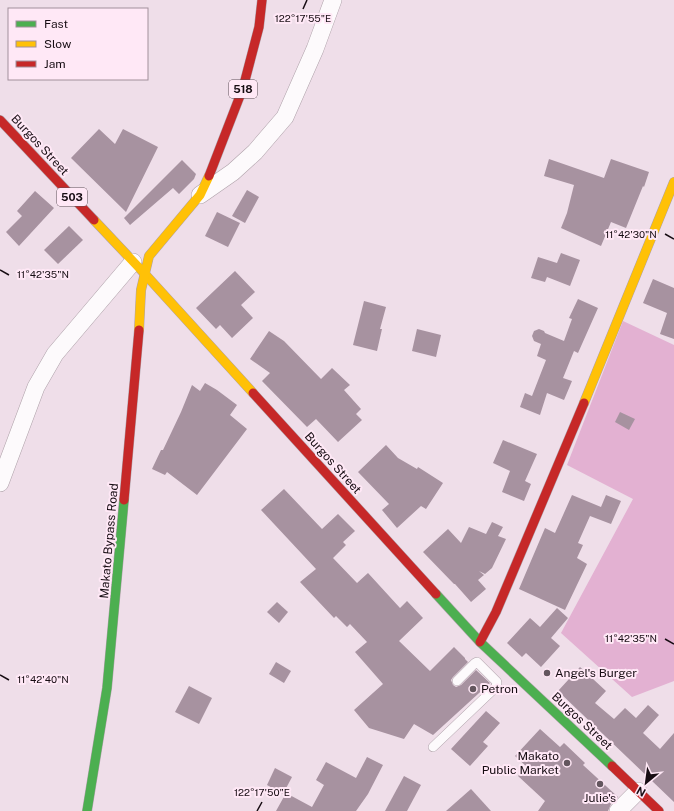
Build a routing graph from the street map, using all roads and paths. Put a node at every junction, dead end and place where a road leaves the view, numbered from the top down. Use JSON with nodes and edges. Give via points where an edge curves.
{"nodes":[{"id":1,"x":262,"y":0,"type":"edge"},
{"id":2,"x":333,"y":0,"type":"edge"},
{"id":3,"x":0,"y":120,"type":"edge"},
{"id":4,"x":674,"y":182,"type":"edge"},
{"id":5,"x":200,"y":195,"type":"junction"},
{"id":6,"x":139,"y":268,"type":"junction"},
{"id":7,"x":0,"y":483,"type":"edge"},
{"id":8,"x":480,"y":642,"type":"junction"},
{"id":9,"x":497,"y":657,"type":"junction"},
{"id":10,"x":485,"y":670,"type":"junction"},
{"id":11,"x":457,"y":681,"type":"dead end"},
{"id":12,"x":433,"y":747,"type":"dead end"},
{"id":13,"x":638,"y":791,"type":"junction"},
{"id":14,"x":87,"y":811,"type":"edge"},
{"id":15,"x":618,"y":811,"type":"edge"},
{"id":16,"x":659,"y":811,"type":"edge"}],
"edges":[{"from":1,"to":5,"type":"main road","number":"518","via":[[259,27],[243,88]]},
{"from":2,"to":5,"type":"street","via":[[285,117],[234,172]]},
{"from":3,"to":6,"type":"main road","name":"Burgos Street","number":"503"},
{"from":4,"to":8,"type":"main road","via":[[496,612]]},
{"from":5,"to":6,"type":"main road","number":"518"},
{"from":6,"to":7,"type":"street","via":[[55,354],[36,387]]},
{"from":6,"to":8,"type":"main road","name":"Burgos Street","number":"503"},
{"from":6,"to":14,"type":"main road","name":"Makato Bypass Road","via":[[139,338],[107,688]]},
{"from":8,"to":9,"type":"main road","name":"Burgos Street","number":"503"},
{"from":9,"to":10,"type":"lane"},
{"from":9,"to":13,"type":"main road","name":"Burgos Street","number":"503"},
{"from":10,"to":11,"type":"lane","via":[[477,662],[474,663]]},
{"from":10,"to":12,"type":"lane","via":[[496,680],[496,686]]},
{"from":13,"to":15,"type":"street"},
{"from":13,"to":16,"type":"main road","name":"Burgos Street","number":"503"}]}
